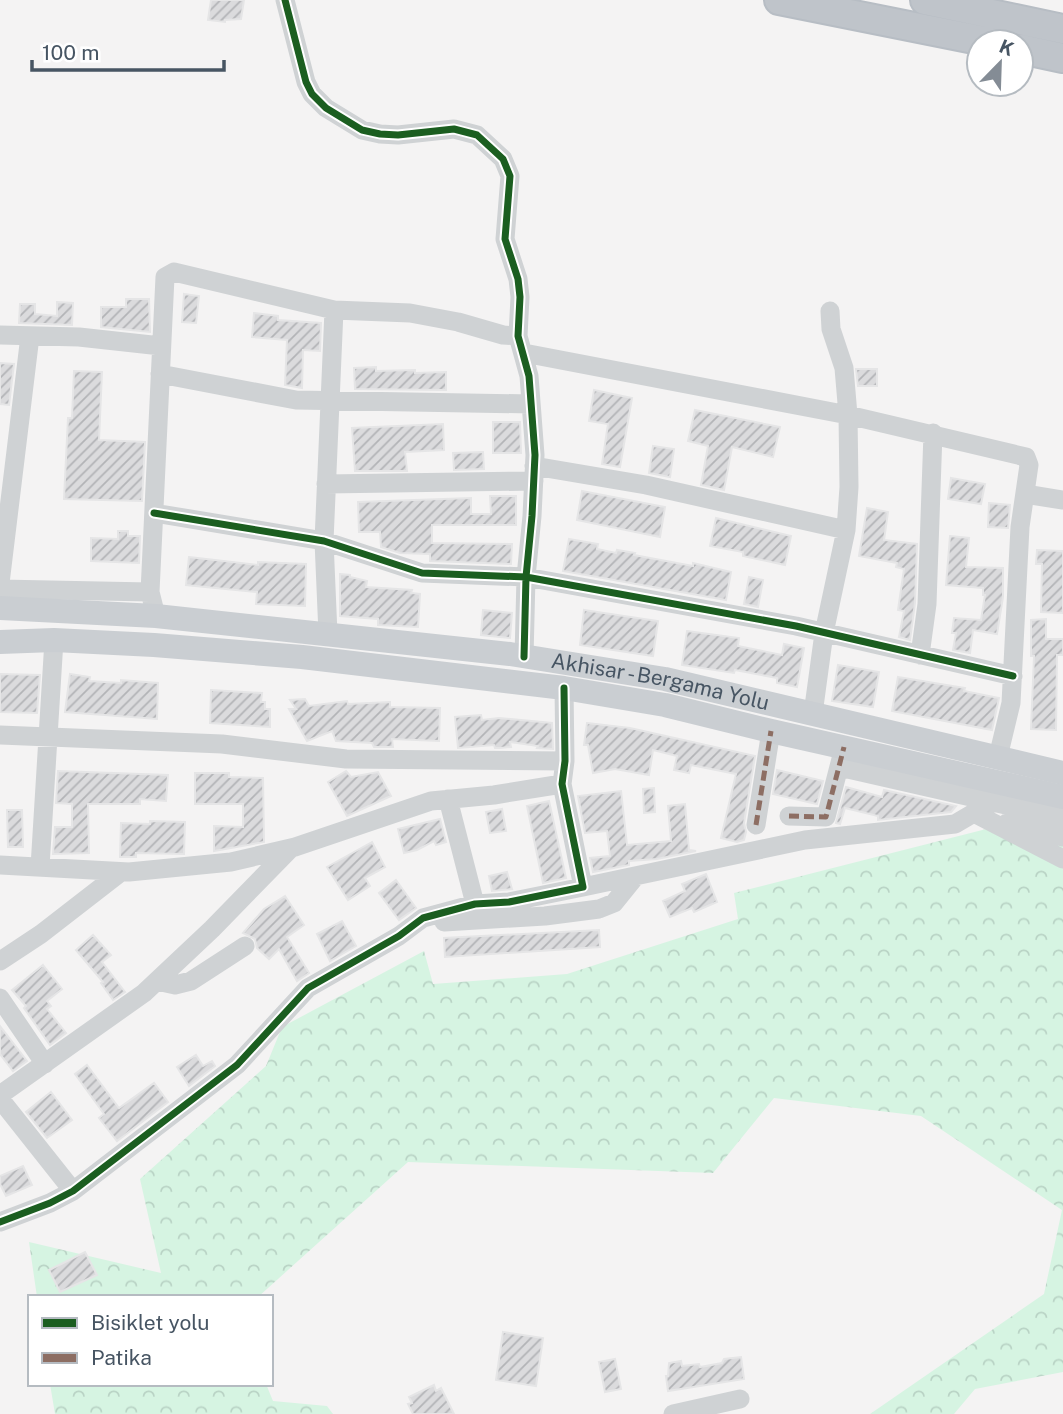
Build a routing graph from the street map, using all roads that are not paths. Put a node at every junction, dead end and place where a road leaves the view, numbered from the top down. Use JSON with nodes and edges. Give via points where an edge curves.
{"nodes":[{"id":1,"x":285,"y":0,"type":"edge"},
{"id":2,"x":779,"y":0,"type":"edge"},
{"id":3,"x":925,"y":0,"type":"edge"},
{"id":4,"x":1063,"y":29,"type":"edge"},
{"id":5,"x":965,"y":37,"type":"edge"},
{"id":6,"x":1035,"y":52,"type":"edge"},
{"id":7,"x":1063,"y":58,"type":"edge"},
{"id":8,"x":334,"y":310,"type":"junction"},
{"id":9,"x":830,"y":311,"type":"dead end"},
{"id":10,"x":0,"y":335,"type":"edge"},
{"id":11,"x":30,"y":336,"type":"junction"},
{"id":12,"x":522,"y":344,"type":"junction"},
{"id":13,"x":161,"y":346,"type":"junction"},
{"id":14,"x":160,"y":374,"type":"junction"},
{"id":15,"x":330,"y":401,"type":"junction"},
{"id":16,"x":531,"y":404,"type":"junction"},
{"id":17,"x":848,"y":415,"type":"junction"},
{"id":18,"x":933,"y":433,"type":"junction"},
{"id":19,"x":534,"y":473,"type":"junction"},
{"id":20,"x":326,"y":484,"type":"junction"},
{"id":21,"x":1025,"y":494,"type":"junction"},
{"id":22,"x":1063,"y":500,"type":"edge"},
{"id":23,"x":154,"y":513,"type":"junction"},
{"id":24,"x":846,"y":530,"type":"junction"},
{"id":25,"x":324,"y":541,"type":"junction"},
{"id":26,"x":526,"y":577,"type":"junction"},
{"id":27,"x":0,"y":583,"type":"edge"},
{"id":28,"x":0,"y":589,"type":"edge"},
{"id":29,"x":153,"y":604,"type":"junction"},
{"id":30,"x":0,"y":608,"type":"edge"},
{"id":31,"x":824,"y":633,"type":"junction"},
{"id":32,"x":328,"y":634,"type":"junction"},
{"id":33,"x":54,"y":640,"type":"junction"},
{"id":34,"x":0,"y":642,"type":"edge"},
{"id":35,"x":920,"y":655,"type":"junction"},
{"id":36,"x":524,"y":657,"type":"junction"},
{"id":37,"x":1013,"y":676,"type":"junction"},
{"id":38,"x":564,"y":688,"type":"junction"},
{"id":39,"x":813,"y":714,"type":"junction"},
{"id":40,"x":771,"y":731,"type":"junction"},
{"id":41,"x":0,"y":735,"type":"edge"},
{"id":42,"x":48,"y":737,"type":"junction"},
{"id":43,"x":842,"y":757,"type":"junction"},
{"id":44,"x":998,"y":757,"type":"junction"},
{"id":45,"x":565,"y":761,"type":"junction"},
{"id":46,"x":1063,"y":773,"type":"edge"},
{"id":47,"x":562,"y":784,"type":"junction"},
{"id":48,"x":1017,"y":787,"type":"junction"},
{"id":49,"x":1063,"y":797,"type":"edge"},
{"id":50,"x":448,"y":799,"type":"junction"},
{"id":51,"x":992,"y":802,"type":"junction"},
{"id":52,"x":974,"y":813,"type":"junction"},
{"id":53,"x":789,"y":816,"type":"dead end"},
{"id":54,"x":1063,"y":818,"type":"edge"},
{"id":55,"x":756,"y":825,"type":"dead end"},
{"id":56,"x":1063,"y":837,"type":"edge"},
{"id":57,"x":291,"y":848,"type":"junction"},
{"id":58,"x":1063,"y":859,"type":"edge"},
{"id":59,"x":0,"y":865,"type":"edge"},
{"id":60,"x":40,"y":867,"type":"junction"},
{"id":61,"x":121,"y":872,"type":"junction"},
{"id":62,"x":635,"y":877,"type":"junction"},
{"id":63,"x":583,"y":887,"type":"junction"},
{"id":64,"x":475,"y":904,"type":"junction"},
{"id":65,"x":399,"y":936,"type":"junction"},
{"id":66,"x":245,"y":946,"type":"dead end"},
{"id":67,"x":0,"y":961,"type":"edge"},
{"id":68,"x":157,"y":981,"type":"junction"},
{"id":69,"x":0,"y":998,"type":"edge"},
{"id":70,"x":45,"y":1064,"type":"junction"},
{"id":71,"x":0,"y":1097,"type":"edge"},
{"id":72,"x":73,"y":1191,"type":"junction"},
{"id":73,"x":0,"y":1222,"type":"edge"},
{"id":74,"x":740,"y":1399,"type":"dead end"},
{"id":75,"x":673,"y":1414,"type":"edge"}],
"edges":[{"from":1,"to":12,"type":"street","via":[[306,82],[326,108],[362,130],[380,134],[454,129],[477,135],[503,159],[510,176],[505,239],[520,296]]},
{"from":2,"to":5,"type":"highway"},
{"from":3,"to":4,"type":"highway"},
{"from":6,"to":7,"type":"highway"},
{"from":8,"to":12,"type":"street","via":[[410,313],[458,322]]},
{"from":8,"to":13,"type":"street","via":[[174,272],[165,277]]},
{"from":8,"to":15,"type":"street"},
{"from":9,"to":17,"type":"street","via":[[844,368]]},
{"from":10,"to":11,"type":"street"},
{"from":11,"to":13,"type":"street"},
{"from":11,"to":27,"type":"street"},
{"from":12,"to":16,"type":"street"},
{"from":12,"to":17,"type":"street"},
{"from":13,"to":14,"type":"street"},
{"from":14,"to":15,"type":"street","via":[[296,400]]},
{"from":14,"to":23,"type":"street"},
{"from":15,"to":16,"type":"street"},
{"from":15,"to":20,"type":"street"},
{"from":16,"to":19,"type":"street"},
{"from":17,"to":18,"type":"street"},
{"from":17,"to":24,"type":"street"},
{"from":18,"to":21,"type":"street","via":[[1026,457]]},
{"from":18,"to":35,"type":"street","via":[[927,604]]},
{"from":19,"to":20,"type":"street"},
{"from":19,"to":24,"type":"street","via":[[646,485]]},
{"from":19,"to":26,"type":"street"},
{"from":20,"to":25,"type":"street"},
{"from":21,"to":22,"type":"street"},
{"from":21,"to":37,"type":"street"},
{"from":23,"to":25,"type":"street"},
{"from":23,"to":29,"type":"street"},
{"from":24,"to":31,"type":"street"},
{"from":25,"to":26,"type":"street","via":[[422,573]]},
{"from":25,"to":32,"type":"street"},
{"from":26,"to":31,"type":"street"},
{"from":26,"to":36,"type":"street"},
{"from":28,"to":29,"type":"street"},
{"from":29,"to":30,"type":"main road","name":"Akhisar - Bergama Yolu"},
{"from":29,"to":32,"type":"main road","name":"Akhisar - Bergama Yolu"},
{"from":31,"to":35,"type":"street"},
{"from":31,"to":39,"type":"street"},
{"from":32,"to":36,"type":"main road","name":"Akhisar - Bergama Yolu"},
{"from":33,"to":34,"type":"main road","name":"Akhisar - Bergama Yolu"},
{"from":33,"to":38,"type":"main road","name":"Akhisar - Bergama Yolu","via":[[302,657]]},
{"from":33,"to":42,"type":"street"},
{"from":35,"to":37,"type":"street"},
{"from":36,"to":39,"type":"main road","name":"Akhisar - Bergama Yolu","via":[[665,679]]},
{"from":37,"to":44,"type":"street"},
{"from":38,"to":40,"type":"main road","name":"Akhisar - Bergama Yolu","via":[[666,705]]},
{"from":38,"to":45,"type":"street"},
{"from":39,"to":44,"type":"main road","name":"Akhisar - Bergama Yolu"},
{"from":40,"to":43,"type":"main road","name":"Akhisar - Bergama Yolu"},
{"from":40,"to":55,"type":"street"},
{"from":41,"to":42,"type":"street"},
{"from":42,"to":45,"type":"street","via":[[222,744],[346,759]]},
{"from":42,"to":60,"type":"street"},
{"from":43,"to":48,"type":"main road","name":"Akhisar - Bergama Yolu"},
{"from":43,"to":51,"type":"street"},
{"from":43,"to":53,"type":"street","via":[[826,817]]},
{"from":44,"to":46,"type":"main road","name":"Akhisar - Bergama Yolu"},
{"from":45,"to":47,"type":"street"},
{"from":47,"to":50,"type":"street"},
{"from":47,"to":63,"type":"street"},
{"from":48,"to":49,"type":"main road","name":"Akhisar - Bergama Yolu"},
{"from":48,"to":51,"type":"street"},
{"from":50,"to":57,"type":"street"},
{"from":50,"to":64,"type":"street"},
{"from":51,"to":52,"type":"street"},
{"from":51,"to":54,"type":"street"},
{"from":52,"to":56,"type":"street"},
{"from":52,"to":58,"type":"street"},
{"from":52,"to":62,"type":"street","via":[[955,824],[805,840]]},
{"from":57,"to":61,"type":"street","via":[[232,862]]},
{"from":57,"to":68,"type":"street"},
{"from":59,"to":60,"type":"street"},
{"from":60,"to":61,"type":"street"},
{"from":61,"to":67,"type":"street"},
{"from":62,"to":63,"type":"street"},
{"from":62,"to":65,"type":"street","via":[[614,903],[599,909],[452,920]]},
{"from":63,"to":64,"type":"street"},
{"from":64,"to":65,"type":"street","via":[[423,918]]},
{"from":65,"to":72,"type":"street","via":[[308,988],[237,1065]]},
{"from":66,"to":68,"type":"street","via":[[191,982]]},
{"from":68,"to":70,"type":"street"},
{"from":69,"to":70,"type":"street"},
{"from":70,"to":71,"type":"street"},
{"from":71,"to":72,"type":"street"},
{"from":72,"to":73,"type":"street"},
{"from":74,"to":75,"type":"street"}]}
